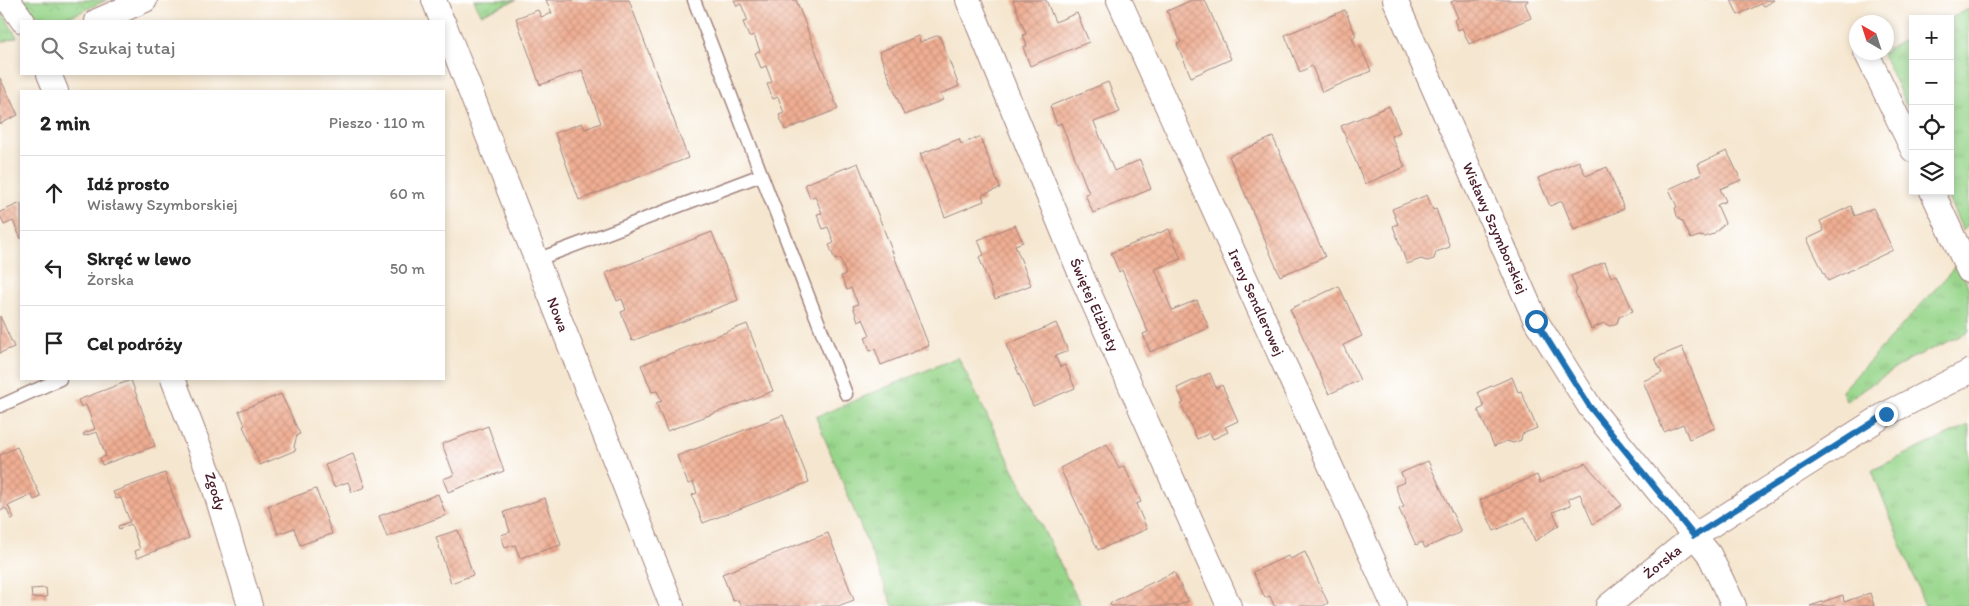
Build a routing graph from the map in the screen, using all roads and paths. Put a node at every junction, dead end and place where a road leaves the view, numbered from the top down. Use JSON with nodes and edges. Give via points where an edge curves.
{"nodes":[{"id":1,"x":8,"y":0,"type":"edge"},
{"id":2,"x":145,"y":0,"type":"edge"},
{"id":3,"x":434,"y":0,"type":"edge"},
{"id":4,"x":694,"y":0,"type":"edge"},
{"id":5,"x":968,"y":0,"type":"edge"},
{"id":6,"x":1120,"y":0,"type":"edge"},
{"id":7,"x":1395,"y":0,"type":"edge"},
{"id":8,"x":21,"y":20,"type":"edge"},
{"id":9,"x":99,"y":20,"type":"edge"},
{"id":10,"x":442,"y":20,"type":"edge"},
{"id":11,"x":445,"y":28,"type":"edge"},
{"id":12,"x":1870,"y":60,"type":"edge"},
{"id":13,"x":48,"y":75,"type":"edge"},
{"id":14,"x":56,"y":90,"type":"edge"},
{"id":15,"x":1909,"y":142,"type":"edge"},
{"id":16,"x":762,"y":175,"type":"junction"},
{"id":17,"x":1934,"y":195,"type":"edge"},
{"id":18,"x":1964,"y":244,"type":"edge"},
{"id":19,"x":536,"y":260,"type":"junction"},
{"id":20,"x":1969,"y":272,"type":"edge"},
{"id":21,"x":1969,"y":372,"type":"edge"},
{"id":22,"x":58,"y":380,"type":"edge"},
{"id":23,"x":173,"y":380,"type":"edge"},
{"id":24,"x":846,"y":394,"type":"dead end"},
{"id":25,"x":0,"y":406,"type":"edge"},
{"id":26,"x":1694,"y":536,"type":"junction"},
{"id":27,"x":250,"y":606,"type":"edge"},
{"id":28,"x":672,"y":606,"type":"edge"},
{"id":29,"x":1229,"y":606,"type":"edge"},
{"id":30,"x":1394,"y":606,"type":"edge"},
{"id":31,"x":1608,"y":606,"type":"edge"},
{"id":32,"x":1734,"y":606,"type":"edge"}],
"edges":[{"from":1,"to":8,"type":"street"},
{"from":2,"to":9,"type":"street"},
{"from":3,"to":10,"type":"street","name":"Nowa"},
{"from":4,"to":16,"type":"lane"},
{"from":5,"to":29,"type":"street","name":"Świętej Elżbiety","via":[[1081,275]]},
{"from":6,"to":30,"type":"street","name":"Ireny Sendlerowej"},
{"from":7,"to":26,"type":"street","name":"Wisławy Szymborskiej","via":[[1536,321],[1590,407]]},
{"from":11,"to":19,"type":"street","name":"Nowa"},
{"from":12,"to":15,"type":"street"},
{"from":13,"to":14,"type":"street"},
{"from":16,"to":19,"type":"lane"},
{"from":16,"to":24,"type":"lane"},
{"from":17,"to":18,"type":"street"},
{"from":18,"to":20,"type":"street"},
{"from":19,"to":28,"type":"street","name":"Nowa"},
{"from":21,"to":26,"type":"street","name":"Żorska","via":[[1886,414]]},
{"from":22,"to":25,"type":"lane"},
{"from":23,"to":27,"type":"street","name":"Zgody","via":[[213,482]]},
{"from":26,"to":31,"type":"street","name":"Żorska"},
{"from":26,"to":32,"type":"street","name":"Żorska","via":[[1709,554]]}]}
